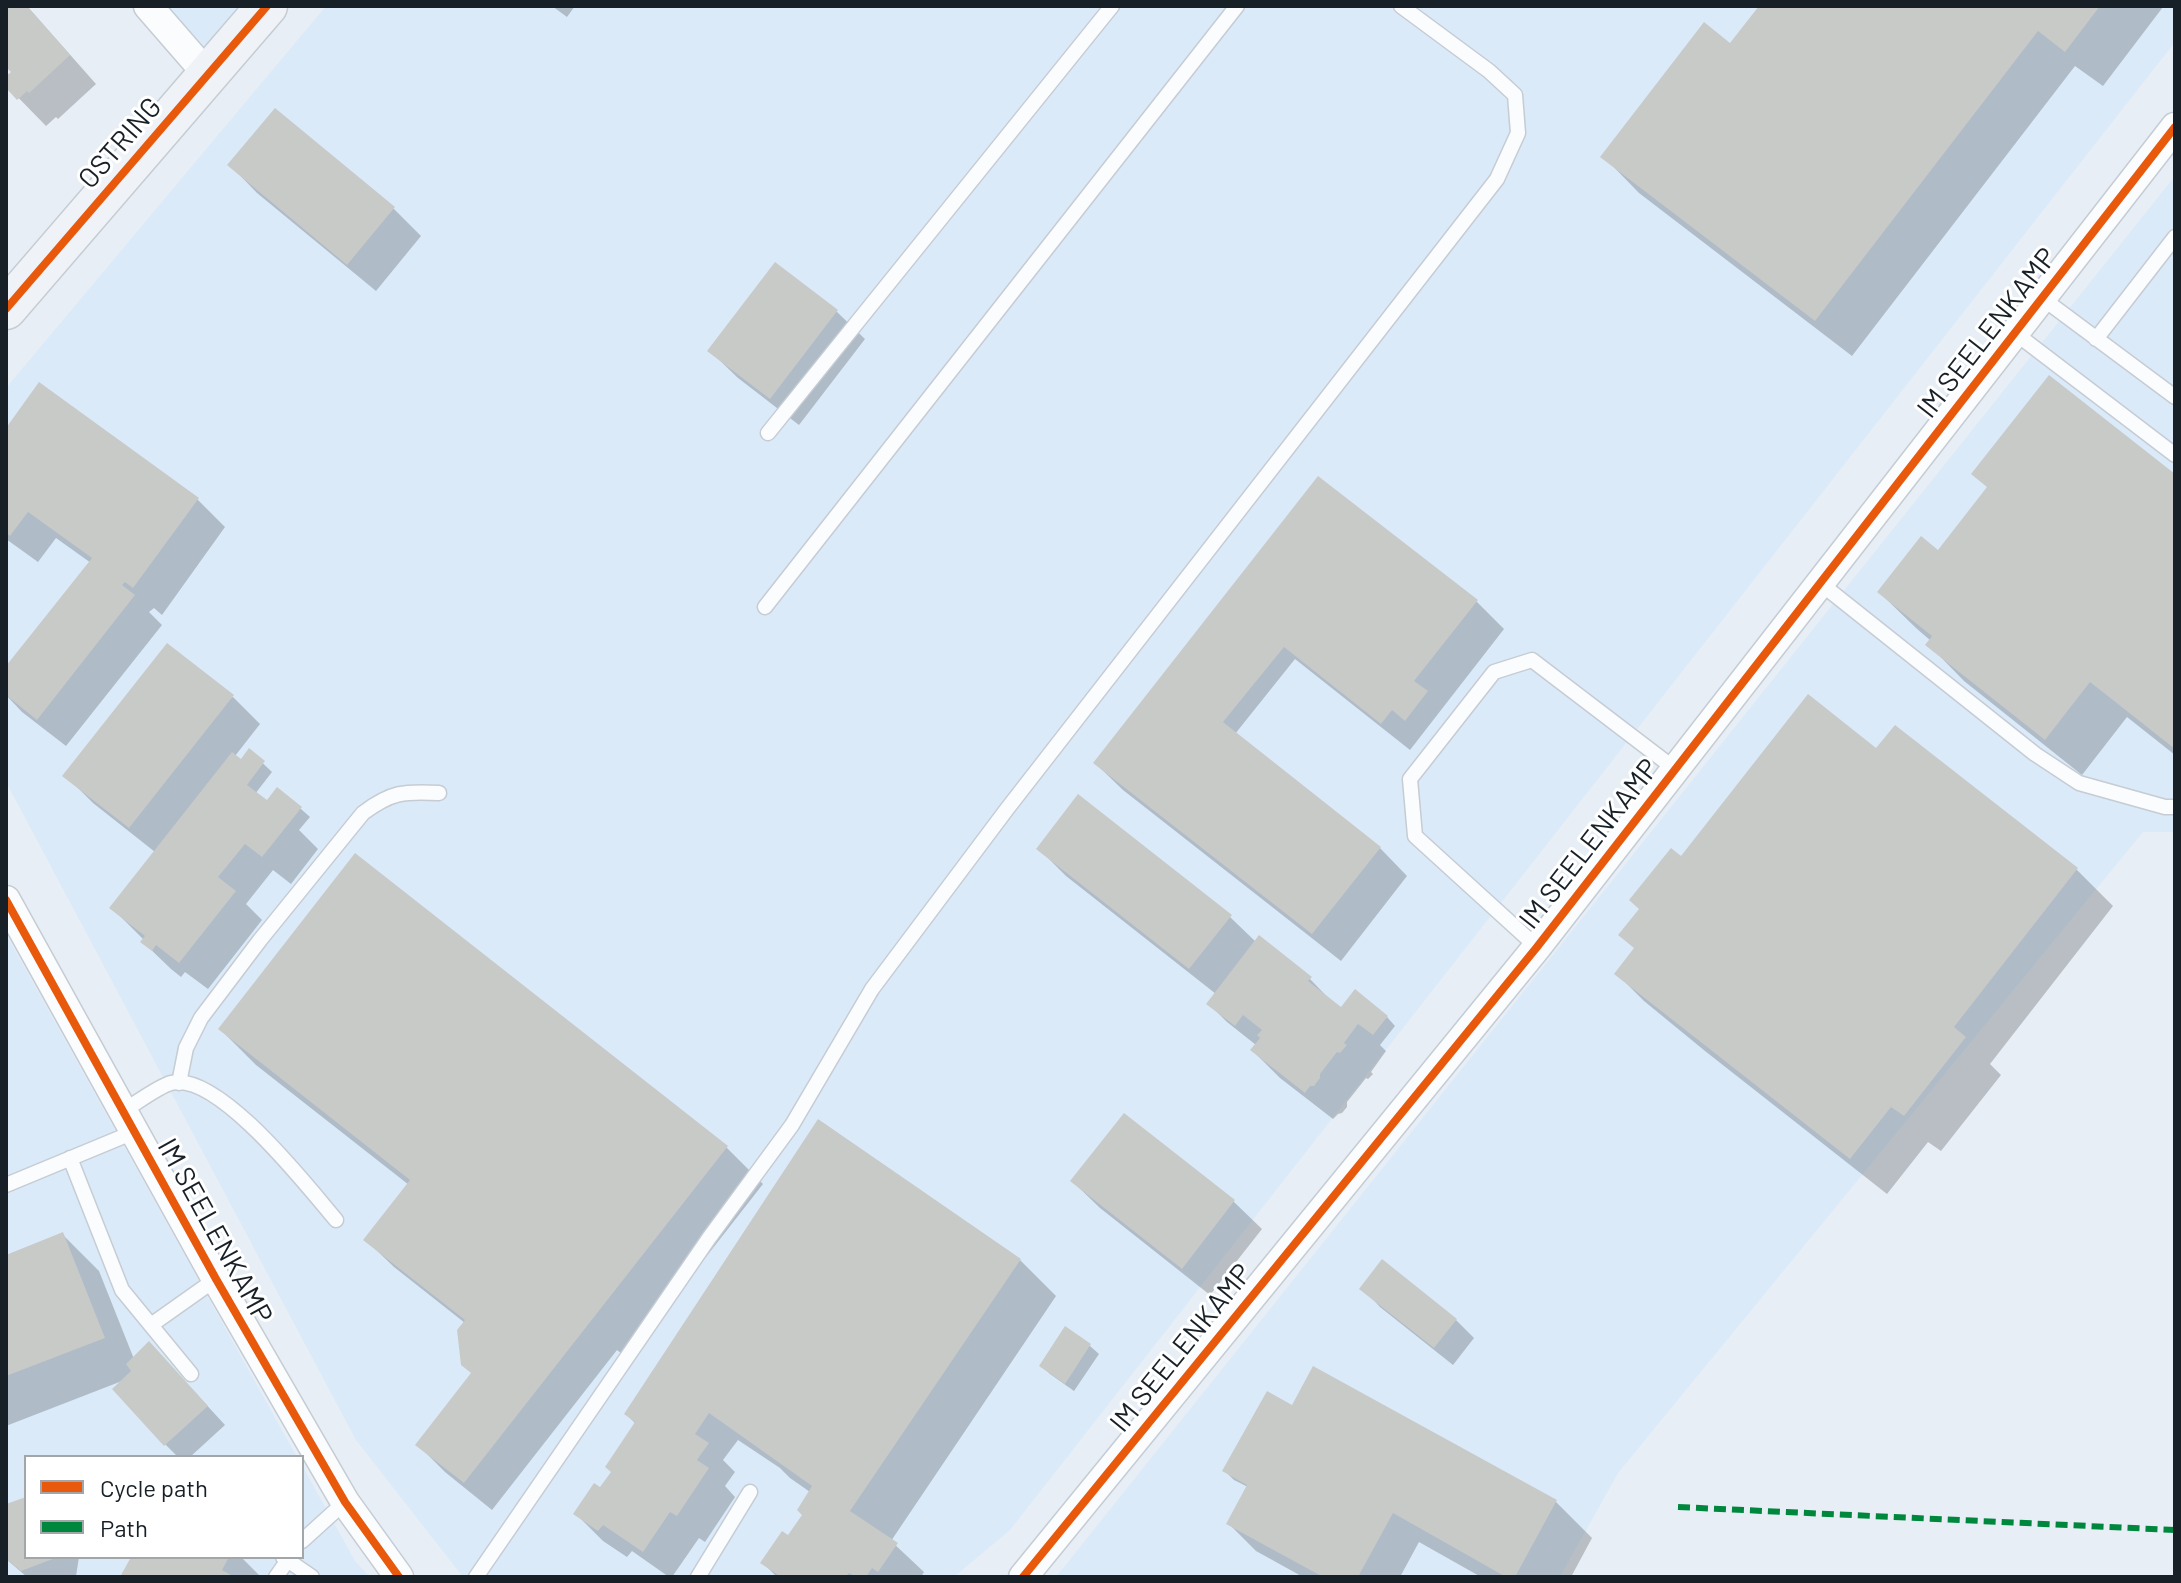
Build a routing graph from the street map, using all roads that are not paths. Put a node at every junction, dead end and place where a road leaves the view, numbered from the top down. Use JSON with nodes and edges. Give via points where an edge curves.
{"nodes":[{"id":1,"x":148,"y":6,"type":"edge"},
{"id":2,"x":267,"y":6,"type":"edge"},
{"id":3,"x":1112,"y":6,"type":"edge"},
{"id":4,"x":1237,"y":6,"type":"edge"},
{"id":5,"x":1401,"y":6,"type":"edge"},
{"id":6,"x":208,"y":75,"type":"junction"},
{"id":7,"x":2175,"y":127,"type":"edge"},
{"id":8,"x":2175,"y":237,"type":"edge"},
{"id":9,"x":2042,"y":298,"type":"junction"},
{"id":10,"x":6,"y":309,"type":"edge"},
{"id":11,"x":2015,"y":333,"type":"junction"},
{"id":12,"x":2096,"y":339,"type":"junction"},
{"id":13,"x":2175,"y":397,"type":"edge"},
{"id":14,"x":768,"y":433,"type":"dead end"},
{"id":15,"x":2175,"y":455,"type":"edge"},
{"id":16,"x":1820,"y":583,"type":"junction"},
{"id":17,"x":765,"y":607,"type":"dead end"},
{"id":18,"x":1675,"y":769,"type":"junction"},
{"id":19,"x":439,"y":793,"type":"dead end"},
{"id":20,"x":2175,"y":807,"type":"edge"},
{"id":21,"x":6,"y":900,"type":"edge"},
{"id":22,"x":1537,"y":947,"type":"junction"},
{"id":23,"x":179,"y":1083,"type":"junction"},
{"id":24,"x":129,"y":1122,"type":"junction"},
{"id":25,"x":70,"y":1158,"type":"junction"},
{"id":26,"x":6,"y":1185,"type":"edge"},
{"id":27,"x":336,"y":1220,"type":"dead end"},
{"id":28,"x":216,"y":1279,"type":"junction"},
{"id":29,"x":151,"y":1325,"type":"junction"},
{"id":30,"x":191,"y":1374,"type":"dead end"},
{"id":31,"x":750,"y":1492,"type":"dead end"},
{"id":32,"x":345,"y":1502,"type":"junction"},
{"id":33,"x":304,"y":1539,"type":"edge"},
{"id":34,"x":286,"y":1559,"type":"edge"},
{"id":35,"x":288,"y":1559,"type":"edge"},
{"id":36,"x":276,"y":1577,"type":"edge"},
{"id":37,"x":312,"y":1577,"type":"edge"},
{"id":38,"x":399,"y":1577,"type":"edge"},
{"id":39,"x":476,"y":1577,"type":"edge"},
{"id":40,"x":698,"y":1577,"type":"edge"},
{"id":41,"x":1023,"y":1577,"type":"edge"}],
"edges":[{"from":1,"to":6,"type":"street"},
{"from":2,"to":6,"type":"street","name":"OSTRING"},
{"from":3,"to":14,"type":"lane"},
{"from":4,"to":17,"type":"lane"},
{"from":5,"to":39,"type":"lane","via":[[1515,95],[1518,133],[1497,179],[872,989],[792,1125]]},
{"from":6,"to":10,"type":"street","name":"OSTRING"},
{"from":7,"to":9,"type":"street","name":"IM SEELENKAMP"},
{"from":8,"to":12,"type":"lane"},
{"from":9,"to":11,"type":"street","name":"IM SEELENKAMP"},
{"from":9,"to":12,"type":"lane"},
{"from":11,"to":15,"type":"lane"},
{"from":11,"to":16,"type":"street","name":"IM SEELENKAMP"},
{"from":12,"to":13,"type":"lane"},
{"from":16,"to":18,"type":"street","name":"IM SEELENKAMP"},
{"from":16,"to":20,"type":"lane","via":[[2079,783]]},
{"from":18,"to":22,"type":"street","name":"IM SEELENKAMP"},
{"from":18,"to":22,"type":"lane","via":[[1532,660],[1494,672],[1410,779],[1415,836]]},
{"from":19,"to":23,"type":"lane","via":[[411,791],[382,798],[363,813],[201,1018],[186,1048]]},
{"from":21,"to":24,"type":"street","name":"IM SEELENKAMP"},
{"from":22,"to":41,"type":"street","name":"IM SEELENKAMP"},
{"from":23,"to":24,"type":"lane","via":[[170,1083]]},
{"from":23,"to":27,"type":"lane","via":[[192,1083],[229,1105]]},
{"from":24,"to":25,"type":"lane"},
{"from":24,"to":28,"type":"street","name":"IM SEELENKAMP"},
{"from":25,"to":26,"type":"lane"},
{"from":25,"to":29,"type":"lane","via":[[122,1290]]},
{"from":28,"to":29,"type":"lane"},
{"from":28,"to":32,"type":"street","name":"IM SEELENKAMP"},
{"from":29,"to":30,"type":"lane"},
{"from":31,"to":40,"type":"lane"},
{"from":32,"to":33,"type":"lane"},
{"from":32,"to":38,"type":"street","name":"IM SEELENKAMP"},
{"from":34,"to":36,"type":"lane"},
{"from":35,"to":37,"type":"lane"}]}
